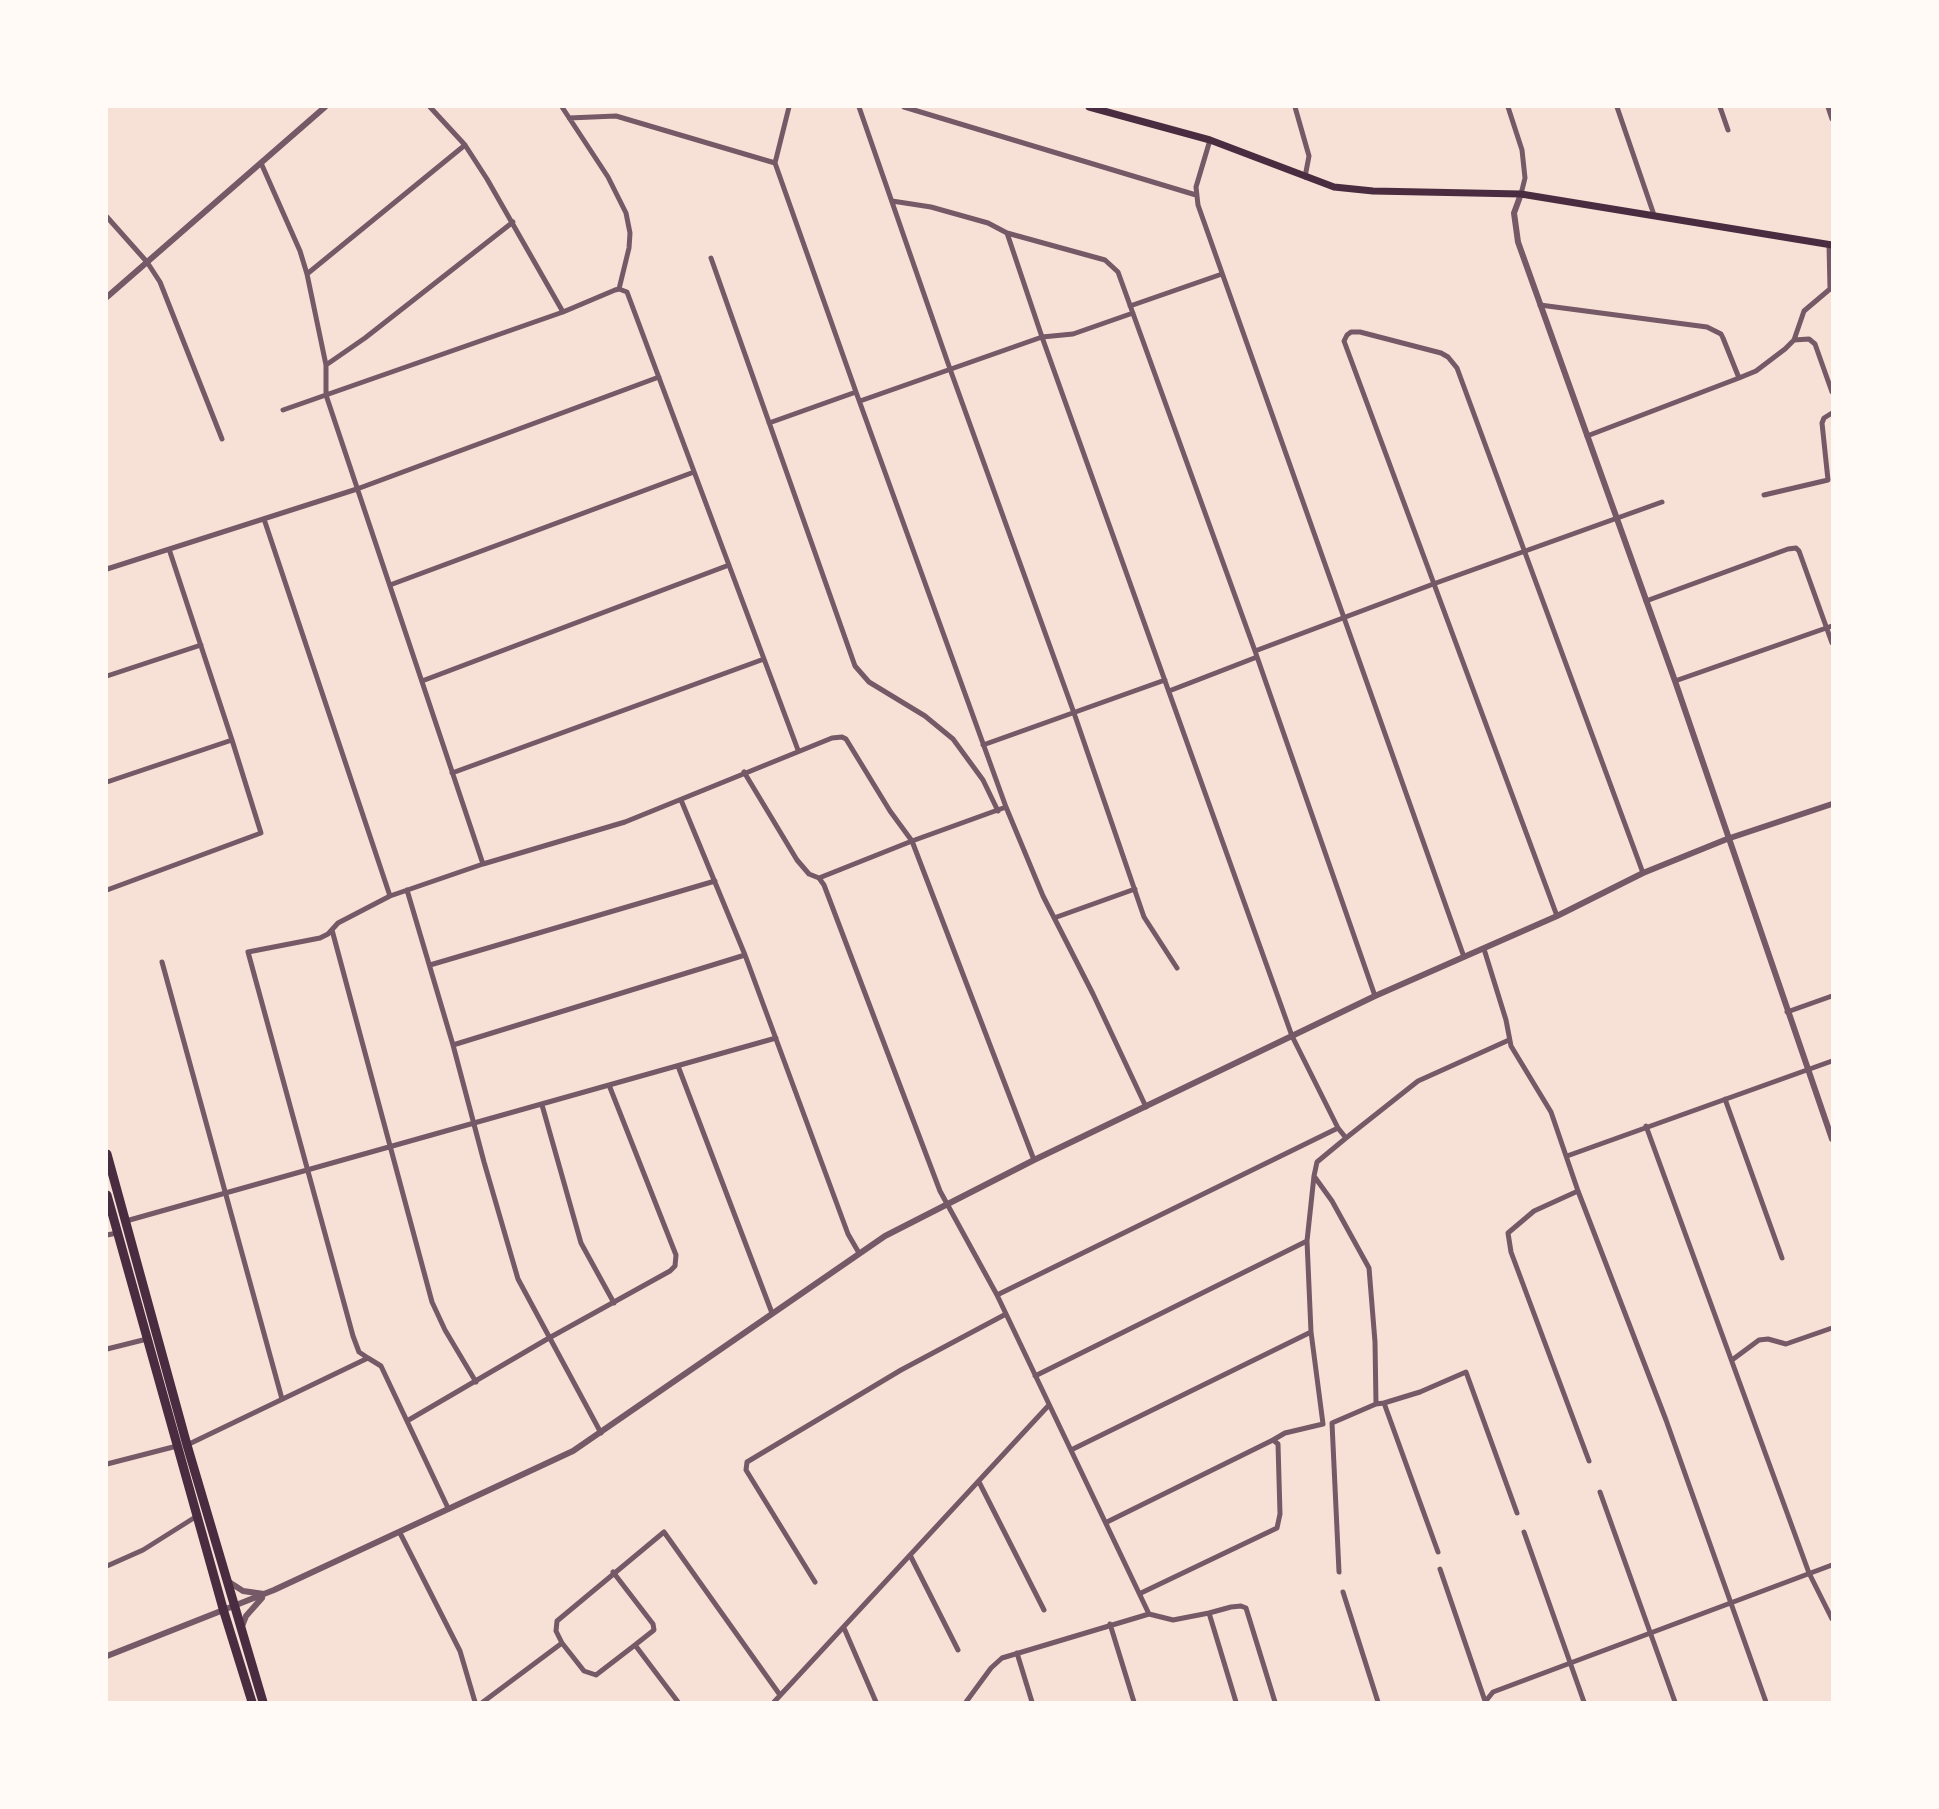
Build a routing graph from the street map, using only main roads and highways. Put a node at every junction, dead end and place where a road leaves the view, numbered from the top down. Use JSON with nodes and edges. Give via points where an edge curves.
{"nodes":[{"id":1,"x":1089,"y":107,"type":"edge"},
{"id":2,"x":1831,"y":245,"type":"edge"},
{"id":3,"x":107,"y":1154,"type":"edge"},
{"id":4,"x":107,"y":1195,"type":"edge"},
{"id":5,"x":182,"y":1446,"type":"junction"},
{"id":6,"x":252,"y":1702,"type":"edge"},
{"id":7,"x":263,"y":1702,"type":"edge"}],
"edges":[{"from":1,"to":2,"type":"main road","via":[[1210,140],[1334,187],[1521,194]]},
{"from":3,"to":5,"type":"highway"},
{"from":4,"to":5,"type":"highway"},
{"from":5,"to":6,"type":"highway","via":[[197,1516]]},
{"from":5,"to":7,"type":"highway"}]}
